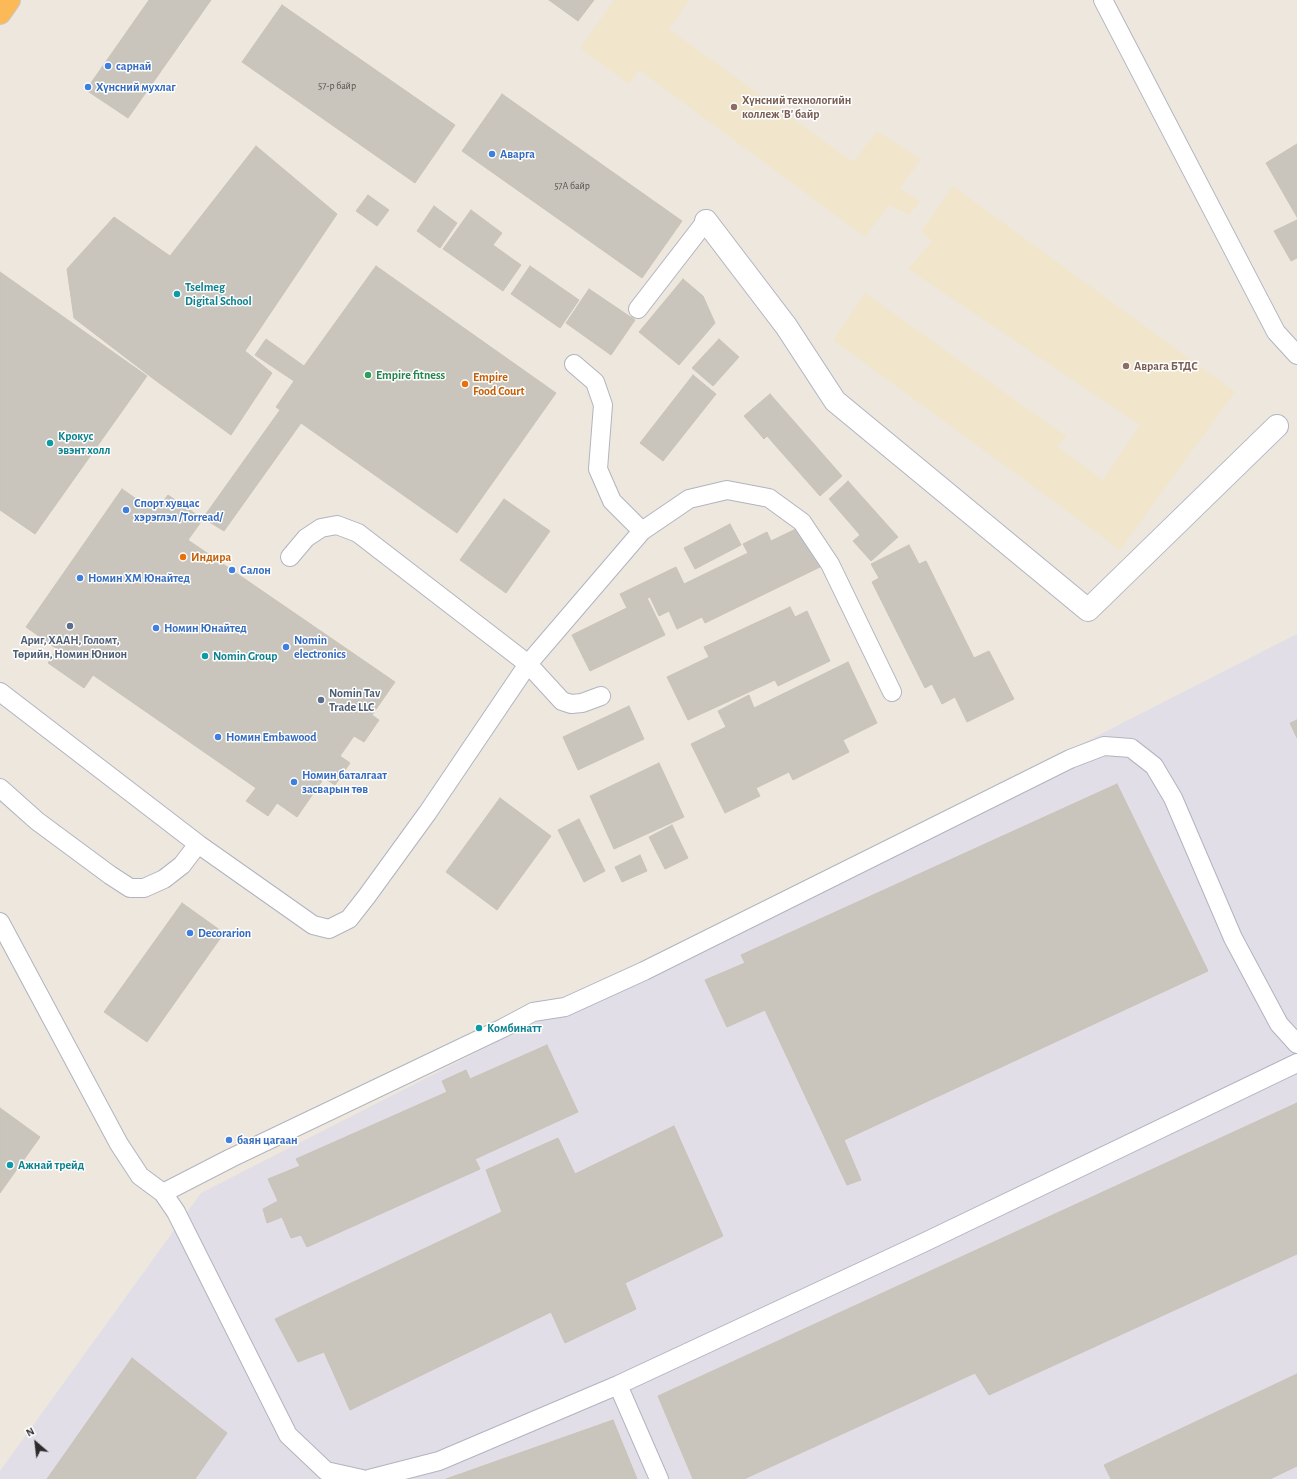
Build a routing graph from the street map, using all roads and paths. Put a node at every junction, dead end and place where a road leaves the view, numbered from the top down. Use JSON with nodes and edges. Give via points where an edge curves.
{"nodes":[{"id":1,"x":9,"y":0,"type":"edge"},
{"id":2,"x":1103,"y":0,"type":"edge"},
{"id":3,"x":0,"y":13,"type":"edge"},
{"id":4,"x":706,"y":221,"type":"joint"},
{"id":5,"x":638,"y":309,"type":"dead end"},
{"id":6,"x":1297,"y":356,"type":"edge"},
{"id":7,"x":574,"y":364,"type":"dead end"},
{"id":8,"x":1277,"y":426,"type":"dead end"},
{"id":9,"x":642,"y":531,"type":"junction"},
{"id":10,"x":290,"y":557,"type":"dead end"},
{"id":11,"x":528,"y":664,"type":"junction"},
{"id":12,"x":0,"y":692,"type":"edge"},
{"id":13,"x":892,"y":692,"type":"dead end"},
{"id":14,"x":600,"y":696,"type":"dead end"},
{"id":15,"x":0,"y":788,"type":"edge"},
{"id":16,"x":198,"y":844,"type":"junction"},
{"id":17,"x":0,"y":922,"type":"edge"},
{"id":18,"x":1297,"y":1044,"type":"edge"},
{"id":19,"x":1297,"y":1063,"type":"edge"},
{"id":20,"x":162,"y":1193,"type":"junction"},
{"id":21,"x":618,"y":1385,"type":"junction"},
{"id":22,"x":362,"y":1479,"type":"edge"},
{"id":23,"x":369,"y":1479,"type":"edge"},
{"id":24,"x":659,"y":1479,"type":"edge"}],
"edges":[{"from":1,"to":3,"type":"highway"},
{"from":2,"to":6,"type":"lane","via":[[1276,332]]},
{"from":4,"to":5,"type":"lane"},
{"from":4,"to":8,"type":"street","via":[[786,326],[835,401],[1088,610]]},
{"from":7,"to":9,"type":"lane","via":[[595,382],[603,405],[598,469],[612,501]]},
{"from":9,"to":11,"type":"lane"},
{"from":9,"to":13,"type":"lane","via":[[689,499],[727,490],[769,498],[802,522],[830,564]]},
{"from":10,"to":11,"type":"lane","via":[[306,538],[321,528],[337,525],[358,533]]},
{"from":11,"to":14,"type":"lane","via":[[562,701],[571,704],[582,703]]},
{"from":11,"to":16,"type":"lane","via":[[428,812],[349,919],[329,929],[313,925]]},
{"from":12,"to":16,"type":"lane"},
{"from":15,"to":16,"type":"lane","via":[[37,821],[130,888],[144,888],[164,879],[182,865]]},
{"from":17,"to":20,"type":"lane","via":[[119,1144],[140,1176]]},
{"from":18,"to":20,"type":"lane","via":[[1278,1024],[1233,938],[1174,798],[1154,766],[1131,748],[1104,746],[1070,759],[644,971],[565,1007],[533,1012]]},
{"from":19,"to":21,"type":"lane","via":[[925,1242]]},
{"from":20,"to":22,"type":"lane","via":[[179,1219],[288,1436],[326,1471]]},
{"from":21,"to":23,"type":"lane","via":[[439,1461]]},
{"from":21,"to":24,"type":"lane"}]}
